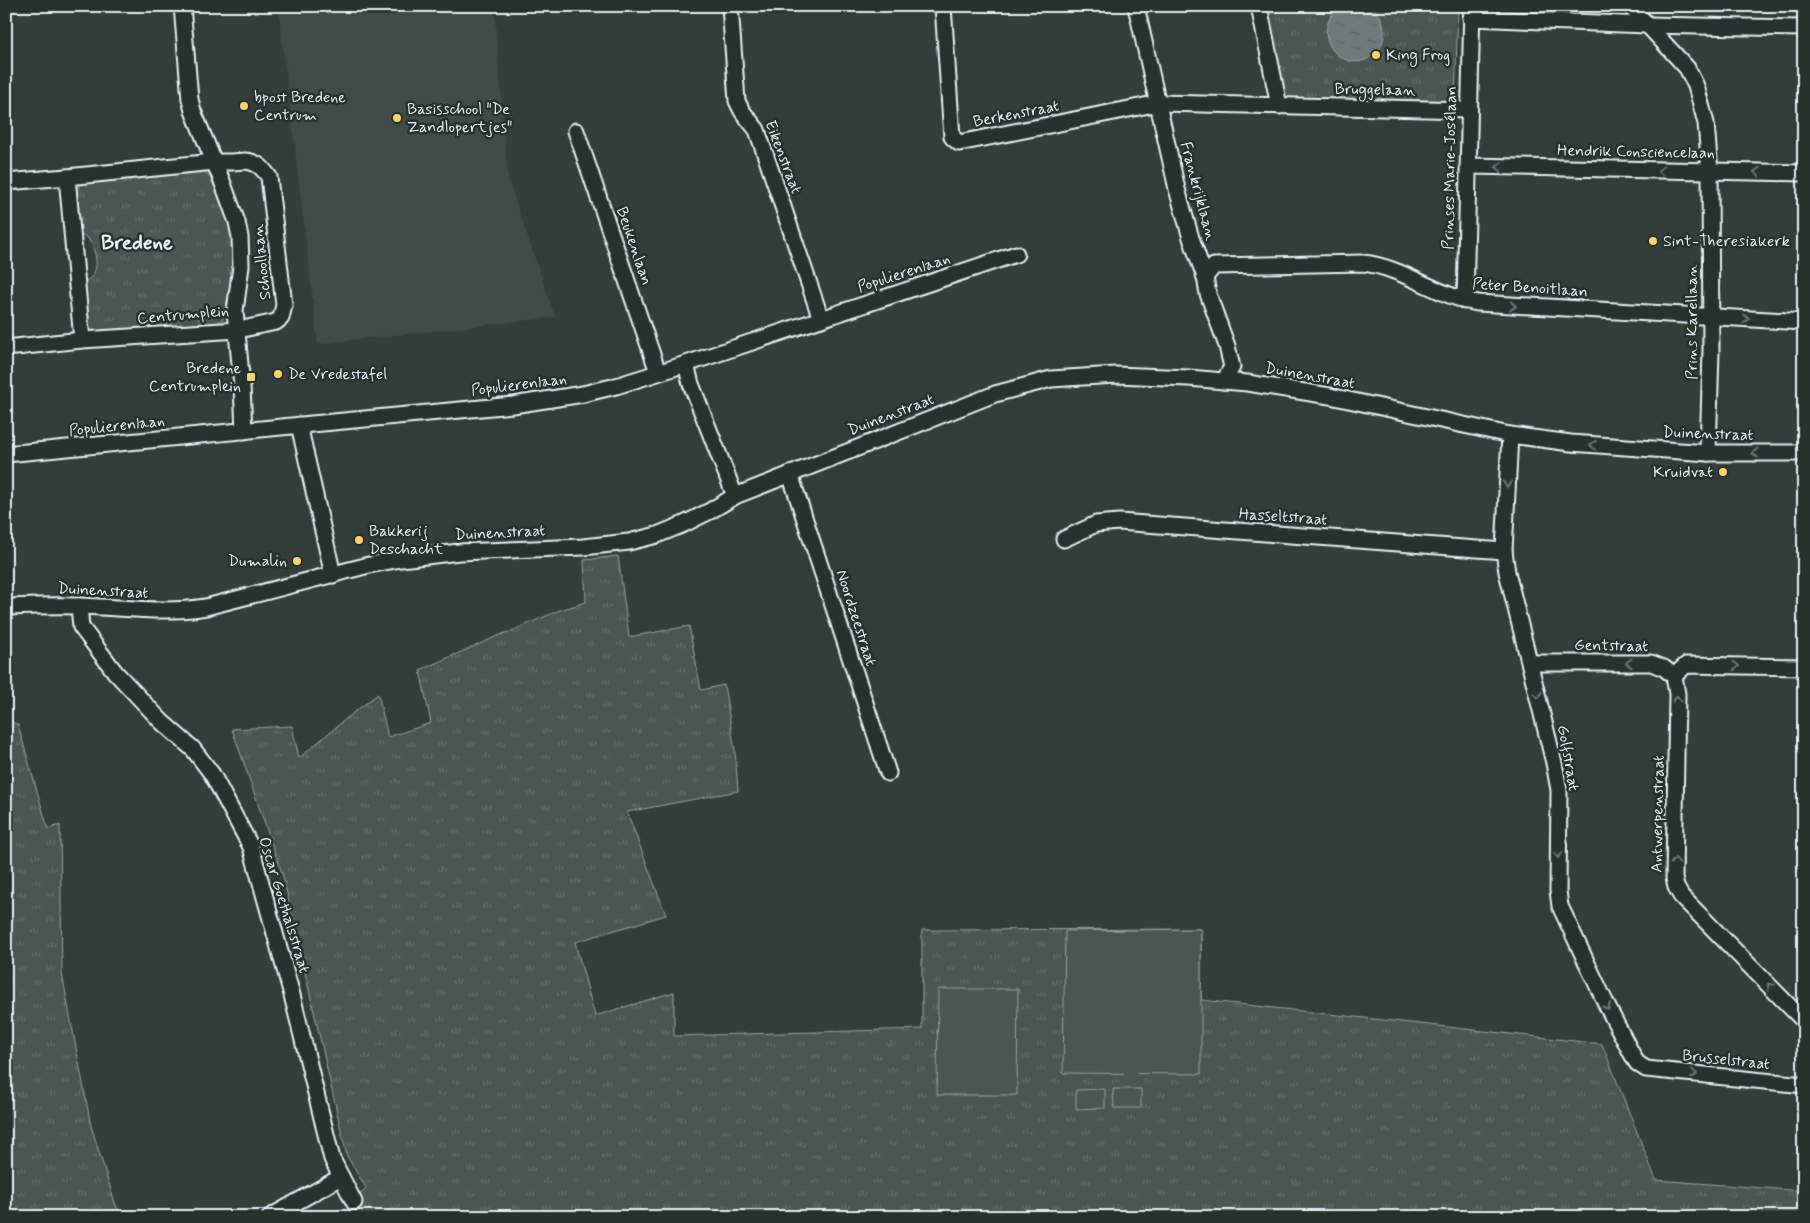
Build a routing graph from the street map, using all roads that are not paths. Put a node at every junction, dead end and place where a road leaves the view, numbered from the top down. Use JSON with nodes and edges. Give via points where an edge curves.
{"nodes":[{"id":1,"x":182,"y":6,"type":"edge"},
{"id":2,"x":730,"y":6,"type":"edge"},
{"id":3,"x":943,"y":6,"type":"edge"},
{"id":4,"x":1136,"y":6,"type":"edge"},
{"id":5,"x":1259,"y":6,"type":"edge"},
{"id":6,"x":1630,"y":6,"type":"edge"},
{"id":7,"x":1472,"y":12,"type":"edge"},
{"id":8,"x":1647,"y":25,"type":"junction"},
{"id":9,"x":1804,"y":28,"type":"edge"},
{"id":10,"x":1158,"y":103,"type":"junction"},
{"id":11,"x":1279,"y":106,"type":"junction"},
{"id":12,"x":1469,"y":110,"type":"junction"},
{"id":13,"x":576,"y":131,"type":"dead end"},
{"id":14,"x":214,"y":162,"type":"junction"},
{"id":15,"x":1468,"y":166,"type":"junction"},
{"id":16,"x":1710,"y":172,"type":"junction"},
{"id":17,"x":1804,"y":173,"type":"edge"},
{"id":18,"x":68,"y":176,"type":"junction"},
{"id":19,"x":6,"y":182,"type":"edge"},
{"id":20,"x":1016,"y":254,"type":"dead end"},
{"id":21,"x":1205,"y":277,"type":"junction"},
{"id":22,"x":1465,"y":301,"type":"junction"},
{"id":23,"x":1709,"y":317,"type":"junction"},
{"id":24,"x":821,"y":319,"type":"junction"},
{"id":25,"x":1804,"y":322,"type":"edge"},
{"id":26,"x":238,"y":330,"type":"junction"},
{"id":27,"x":82,"y":340,"type":"junction"},
{"id":28,"x":6,"y":348,"type":"edge"},
{"id":29,"x":686,"y":364,"type":"junction"},
{"id":30,"x":658,"y":372,"type":"junction"},
{"id":31,"x":1224,"y":381,"type":"junction"},
{"id":32,"x":299,"y":425,"type":"junction"},
{"id":33,"x":244,"y":431,"type":"junction"},
{"id":34,"x":1510,"y":435,"type":"junction"},
{"id":35,"x":1708,"y":453,"type":"junction"},
{"id":36,"x":1804,"y":453,"type":"edge"},
{"id":37,"x":6,"y":454,"type":"edge"},
{"id":38,"x":790,"y":474,"type":"junction"},
{"id":39,"x":735,"y":496,"type":"junction"},
{"id":40,"x":1064,"y":539,"type":"dead end"},
{"id":41,"x":1504,"y":551,"type":"junction"},
{"id":42,"x":333,"y":575,"type":"junction"},
{"id":43,"x":79,"y":606,"type":"junction"},
{"id":44,"x":6,"y":607,"type":"edge"},
{"id":45,"x":1530,"y":663,"type":"junction"},
{"id":46,"x":1804,"y":667,"type":"edge"},
{"id":47,"x":1674,"y":676,"type":"junction"},
{"id":48,"x":888,"y":773,"type":"dead end"},
{"id":49,"x":1804,"y":1021,"type":"edge"},
{"id":50,"x":1646,"y":1069,"type":"joint"},
{"id":51,"x":1804,"y":1085,"type":"edge"},
{"id":52,"x":341,"y":1178,"type":"junction"},
{"id":53,"x":354,"y":1202,"type":"dead end"},
{"id":54,"x":270,"y":1217,"type":"edge"}],
"edges":[{"from":1,"to":14,"type":"street","name":"Centrumplein","via":[[190,99]]},
{"from":2,"to":24,"type":"street","name":"Eikenstraat","via":[[737,101],[757,130]]},
{"from":3,"to":10,"type":"street","name":"Berkenstraat","via":[[952,136],[959,144]]},
{"from":4,"to":10,"type":"street","name":"Frankrijklaan"},
{"from":5,"to":11,"type":"street"},
{"from":6,"to":8,"type":"street","name":"Prins Karellaan"},
{"from":7,"to":8,"type":"street"},
{"from":7,"to":12,"type":"street","name":"Prinses Marie-Josélaan"},
{"from":8,"to":9,"type":"street"},
{"from":8,"to":16,"type":"street","name":"Prins Karellaan","via":[[1687,68],[1696,86],[1706,123]]},
{"from":10,"to":11,"type":"street","name":"Bruggelaan"},
{"from":10,"to":21,"type":"street","name":"Frankrijklaan","via":[[1177,188]]},
{"from":11,"to":12,"type":"street","name":"Bruggelaan"},
{"from":12,"to":15,"type":"street","name":"Prinses Marie-Josélaan"},
{"from":13,"to":30,"type":"street","name":"Beukenlaan"},
{"from":14,"to":18,"type":"street"},
{"from":14,"to":26,"type":"street","name":"Centrumplein","via":[[240,238],[241,266],[235,311]]},
{"from":14,"to":26,"type":"street","name":"Schoollaan","via":[[254,162],[269,176],[272,188],[284,305],[281,318],[276,322]]},
{"from":16,"to":15,"type":"street","name":"Hendrik Consciencelaan","one_way":true},
{"from":15,"to":22,"type":"street","name":"Prinses Marie-Josélaan"},
{"from":17,"to":16,"type":"street","name":"Hendrik Consciencelaan","one_way":true},
{"from":16,"to":23,"type":"street","name":"Prins Karellaan"},
{"from":18,"to":19,"type":"street"},
{"from":18,"to":27,"type":"street"},
{"from":20,"to":24,"type":"street","name":"Populierenlaan"},
{"from":21,"to":22,"type":"street","name":"Peter Benoitlaan","via":[[1214,266],[1370,264]]},
{"from":21,"to":31,"type":"street","name":"Frankrijklaan","via":[[1232,367]]},
{"from":22,"to":23,"type":"street","name":"Peter Benoitlaan","one_way":true},
{"from":23,"to":25,"type":"street","name":"Peter Benoitlaan","one_way":true},
{"from":23,"to":35,"type":"street","name":"Prins Karellaan"},
{"from":24,"to":29,"type":"street","name":"Populierenlaan"},
{"from":26,"to":27,"type":"street","name":"Centrumplein"},
{"from":26,"to":33,"type":"street"},
{"from":27,"to":28,"type":"street","name":"Centrumplein"},
{"from":29,"to":30,"type":"street","name":"Populierenlaan"},
{"from":29,"to":39,"type":"street"},
{"from":30,"to":32,"type":"street","name":"Populierenlaan","via":[[583,394],[514,406]]},
{"from":31,"to":34,"type":"street","name":"Duinenstraat","via":[[1330,396]]},
{"from":31,"to":38,"type":"street","name":"Duinenstraat","via":[[1134,375],[1051,378],[995,394]]},
{"from":32,"to":33,"type":"street","name":"Populierenlaan"},
{"from":32,"to":42,"type":"street"},
{"from":33,"to":37,"type":"street","name":"Populierenlaan"},
{"from":35,"to":34,"type":"street","name":"Duinenstraat","one_way":true,"via":[[1612,447]]},
{"from":34,"to":41,"type":"street","name":"Golfstraat","one_way":true},
{"from":36,"to":35,"type":"street","name":"Duinenstraat","one_way":true},
{"from":38,"to":39,"type":"street","name":"Duinenstraat"},
{"from":38,"to":48,"type":"street","name":"Noordzeestraat"},
{"from":39,"to":42,"type":"street","name":"Duinenstraat","via":[[684,524],[629,542],[459,552],[401,559]]},
{"from":40,"to":41,"type":"street","name":"Hasseltstraat","via":[[1096,524],[1119,522]]},
{"from":41,"to":45,"type":"street","name":"Golfstraat"},
{"from":42,"to":43,"type":"street","name":"Duinenstraat","via":[[183,611]]},
{"from":43,"to":44,"type":"street","name":"Duinenstraat"},
{"from":43,"to":52,"type":"street","name":"Oscar Goethalsstraat","via":[[81,627],[115,672],[192,749],[212,774],[251,847],[332,1159]]},
{"from":47,"to":45,"type":"street","name":"Gentstraat","one_way":true,"via":[[1651,663]]},
{"from":45,"to":50,"type":"street","name":"Golfstraat","one_way":true,"via":[[1558,790],[1560,906],[1629,1050]]},
{"from":47,"to":46,"type":"street","one_way":true,"via":[[1686,665]]},
{"from":49,"to":47,"type":"street","name":"Antwerpenstraat","one_way":true,"via":[[1681,896],[1676,887],[1677,694]]},
{"from":50,"to":51,"type":"street","name":"Brusselstraat","one_way":true},
{"from":52,"to":53,"type":"street","name":"Oscar Goethalsstraat"},
{"from":52,"to":54,"type":"street"}]}
